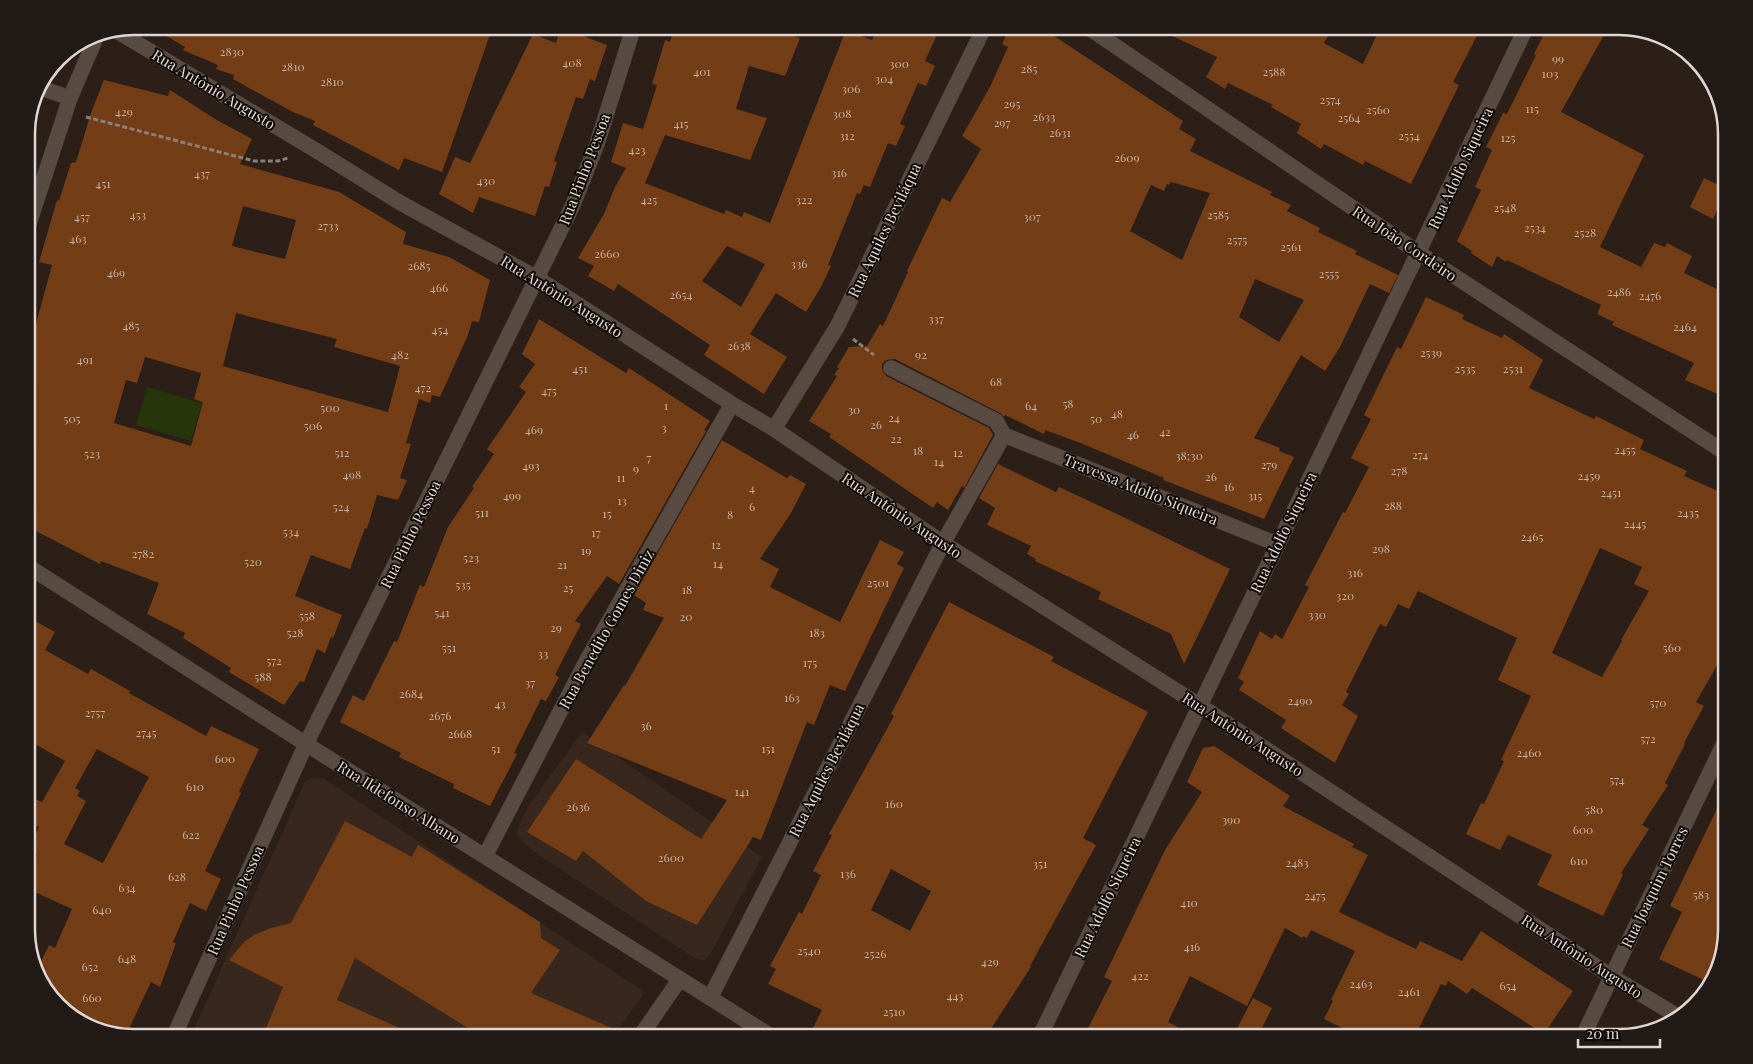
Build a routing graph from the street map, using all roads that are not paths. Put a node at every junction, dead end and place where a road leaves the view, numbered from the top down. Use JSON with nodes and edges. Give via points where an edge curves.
{"nodes":[{"id":1,"x":631,"y":35,"type":"edge"},
{"id":2,"x":981,"y":35,"type":"edge"},
{"id":3,"x":1099,"y":35,"type":"edge"},
{"id":4,"x":1523,"y":35,"type":"edge"},
{"id":5,"x":124,"y":36,"type":"edge"},
{"id":6,"x":94,"y":44,"type":"edge"},
{"id":7,"x":45,"y":91,"type":"edge"},
{"id":8,"x":68,"y":105,"type":"junction"},
{"id":9,"x":35,"y":206,"type":"edge"},
{"id":10,"x":1419,"y":253,"type":"junction"},
{"id":11,"x":537,"y":278,"type":"junction"},
{"id":12,"x":891,"y":368,"type":"road end"},
{"id":13,"x":732,"y":404,"type":"junction"},
{"id":14,"x":774,"y":429,"type":"junction"},
{"id":15,"x":1004,"y":435,"type":"junction"},
{"id":16,"x":1718,"y":448,"type":"edge"},
{"id":17,"x":943,"y":543,"type":"junction"},
{"id":18,"x":1277,"y":544,"type":"junction"},
{"id":19,"x":35,"y":571,"type":"edge"},
{"id":20,"x":1199,"y":705,"type":"junction"},
{"id":21,"x":306,"y":744,"type":"junction"},
{"id":22,"x":1718,"y":755,"type":"edge"},
{"id":23,"x":486,"y":856,"type":"junction"},
{"id":24,"x":1611,"y":976,"type":"junction"},
{"id":25,"x":680,"y":979,"type":"junction"},
{"id":26,"x":710,"y":998,"type":"junction"},
{"id":27,"x":1672,"y":1013,"type":"edge"},
{"id":28,"x":176,"y":1029,"type":"edge"},
{"id":29,"x":645,"y":1029,"type":"edge"},
{"id":30,"x":760,"y":1029,"type":"edge"},
{"id":31,"x":1043,"y":1029,"type":"edge"},
{"id":32,"x":1586,"y":1029,"type":"edge"}],
"edges":[{"from":1,"to":11,"type":"street","name":"Rua Pinho Pessoa","via":[[572,208]]},
{"from":2,"to":14,"type":"street","name":"Rua Aquiles Beviláqua","via":[[837,327]]},
{"from":3,"to":10,"type":"street","name":"Rua João Cordeiro"},
{"from":4,"to":10,"type":"street","name":"Rua Adolfo Siqueira"},
{"from":5,"to":11,"type":"street","name":"Rua Antônio Augusto","via":[[399,202]]},
{"from":6,"to":8,"type":"street"},
{"from":7,"to":8,"type":"street"},
{"from":8,"to":9,"type":"street"},
{"from":10,"to":16,"type":"street","name":"Rua João Cordeiro"},
{"from":10,"to":18,"type":"street","name":"Rua Adolfo Siqueira"},
{"from":11,"to":13,"type":"street","name":"Rua Antônio Augusto"},
{"from":11,"to":21,"type":"street","name":"Rua Pinho Pessoa"},
{"from":12,"to":15,"type":"street","name":"Travessa Adolfo Siqueira","via":[[996,421]]},
{"from":13,"to":14,"type":"street","name":"Rua Antônio Augusto"},
{"from":13,"to":23,"type":"street","name":"Rua Benedito Gomes Diniz","via":[[587,660]]},
{"from":14,"to":17,"type":"street","name":"Rua Antônio Augusto"},
{"from":15,"to":17,"type":"street"},
{"from":15,"to":18,"type":"street","name":"Travessa Adolfo Siqueira"},
{"from":17,"to":20,"type":"street","name":"Rua Antônio Augusto"},
{"from":17,"to":26,"type":"street","name":"Rua Aquiles Beviláqua"},
{"from":18,"to":20,"type":"street","name":"Rua Adolfo Siqueira"},
{"from":19,"to":21,"type":"street","name":"Rua Ildefonso Albano"},
{"from":20,"to":24,"type":"street","name":"Rua Antônio Augusto"},
{"from":20,"to":31,"type":"street","name":"Rua Adolfo Siqueira"},
{"from":21,"to":23,"type":"street","name":"Rua Ildefonso Albano"},
{"from":21,"to":28,"type":"street","name":"Rua Pinho Pessoa"},
{"from":22,"to":24,"type":"street","name":"Rua Joaquim Torres"},
{"from":23,"to":25,"type":"street","name":"Rua Ildefonso Albano"},
{"from":24,"to":27,"type":"street","name":"Rua Antônio Augusto"},
{"from":24,"to":32,"type":"street","name":"Rua Joaquim Torres"},
{"from":25,"to":26,"type":"street","name":"Rua Ildefonso Albano"},
{"from":25,"to":29,"type":"street"},
{"from":26,"to":30,"type":"street","name":"Rua Ildefonso Albano"}]}
